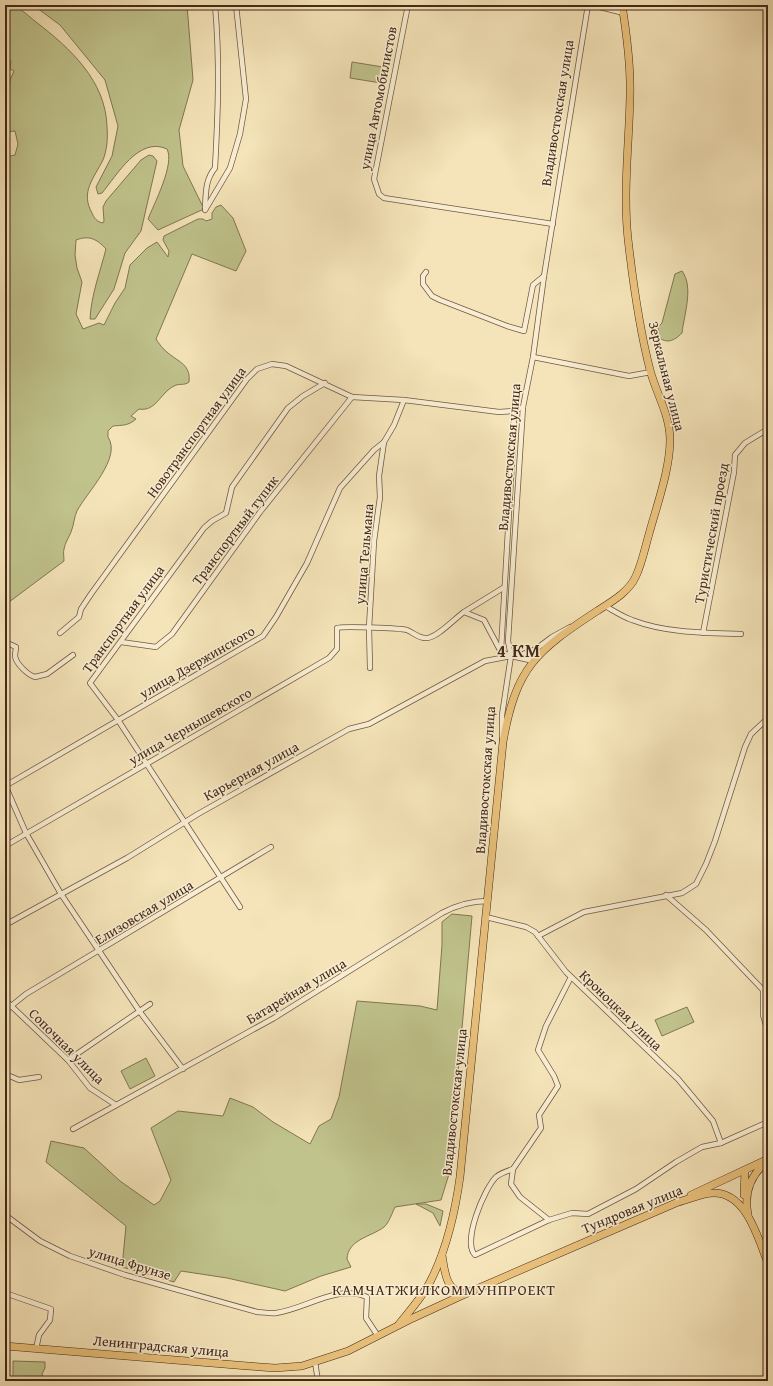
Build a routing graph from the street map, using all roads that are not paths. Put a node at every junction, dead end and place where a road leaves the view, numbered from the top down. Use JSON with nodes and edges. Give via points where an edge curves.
{"nodes":[{"id":1,"x":216,"y":5,"type":"edge"},
{"id":2,"x":236,"y":5,"type":"edge"},
{"id":3,"x":408,"y":5,"type":"edge"},
{"id":4,"x":588,"y":5,"type":"edge"},
{"id":5,"x":592,"y":5,"type":"edge"},
{"id":6,"x":622,"y":5,"type":"edge"},
{"id":7,"x":624,"y":14,"type":"junction"},
{"id":8,"x":553,"y":224,"type":"junction"},
{"id":9,"x":426,"y":272,"type":"dead end"},
{"id":10,"x":544,"y":276,"type":"junction"},
{"id":11,"x":533,"y":356,"type":"junction"},
{"id":12,"x":651,"y":372,"type":"junction"},
{"id":13,"x":326,"y":383,"type":"junction"},
{"id":14,"x":352,"y":397,"type":"junction"},
{"id":15,"x":404,"y":400,"type":"junction"},
{"id":16,"x":523,"y":407,"type":"junction"},
{"id":17,"x":513,"y":411,"type":"junction"},
{"id":18,"x":768,"y":429,"type":"edge"},
{"id":19,"x":384,"y":442,"type":"junction"},
{"id":20,"x":503,"y":588,"type":"junction"},
{"id":21,"x":605,"y":606,"type":"junction"},
{"id":22,"x":464,"y":612,"type":"junction"},
{"id":23,"x":577,"y":624,"type":"junction"},
{"id":24,"x":369,"y":628,"type":"junction"},
{"id":25,"x":703,"y":632,"type":"junction"},
{"id":26,"x":60,"y":633,"type":"dead end"},
{"id":27,"x":741,"y":634,"type":"dead end"},
{"id":28,"x":5,"y":642,"type":"edge"},
{"id":29,"x":120,"y":642,"type":"junction"},
{"id":30,"x":501,"y":652,"type":"junction"},
{"id":31,"x":72,"y":655,"type":"dead end"},
{"id":32,"x":513,"y":656,"type":"junction"},
{"id":33,"x":534,"y":661,"type":"junction"},
{"id":34,"x":370,"y":668,"type":"dead end"},
{"id":35,"x":768,"y":718,"type":"edge"},
{"id":36,"x":118,"y":720,"type":"junction"},
{"id":37,"x":503,"y":742,"type":"junction"},
{"id":38,"x":146,"y":764,"type":"junction"},
{"id":39,"x":5,"y":786,"type":"edge"},
{"id":40,"x":184,"y":822,"type":"junction"},
{"id":41,"x":26,"y":834,"type":"junction"},
{"id":42,"x":5,"y":846,"type":"edge"},
{"id":43,"x":271,"y":847,"type":"dead end"},
{"id":44,"x":221,"y":879,"type":"junction"},
{"id":45,"x":61,"y":894,"type":"junction"},
{"id":46,"x":666,"y":895,"type":"junction"},
{"id":47,"x":488,"y":901,"type":"junction"},
{"id":48,"x":240,"y":907,"type":"dead end"},
{"id":49,"x":486,"y":917,"type":"junction"},
{"id":50,"x":5,"y":925,"type":"edge"},
{"id":51,"x":538,"y":936,"type":"junction"},
{"id":52,"x":101,"y":951,"type":"junction"},
{"id":53,"x":571,"y":977,"type":"junction"},
{"id":54,"x":5,"y":1000,"type":"edge"},
{"id":55,"x":150,"y":1004,"type":"dead end"},
{"id":56,"x":12,"y":1006,"type":"junction"},
{"id":57,"x":5,"y":1011,"type":"edge"},
{"id":58,"x":140,"y":1012,"type":"junction"},
{"id":59,"x":768,"y":1032,"type":"edge"},
{"id":60,"x":68,"y":1060,"type":"junction"},
{"id":61,"x":183,"y":1069,"type":"junction"},
{"id":62,"x":5,"y":1074,"type":"edge"},
{"id":63,"x":39,"y":1078,"type":"dead end"},
{"id":64,"x":116,"y":1105,"type":"junction"},
{"id":65,"x":768,"y":1122,"type":"edge"},
{"id":66,"x":73,"y":1129,"type":"dead end"},
{"id":67,"x":721,"y":1144,"type":"junction"},
{"id":68,"x":768,"y":1159,"type":"edge"},
{"id":69,"x":513,"y":1169,"type":"junction"},
{"id":70,"x":745,"y":1170,"type":"junction"},
{"id":71,"x":678,"y":1202,"type":"junction"},
{"id":72,"x":747,"y":1207,"type":"junction"},
{"id":73,"x":5,"y":1215,"type":"edge"},
{"id":74,"x":749,"y":1219,"type":"junction"},
{"id":75,"x":549,"y":1220,"type":"junction"},
{"id":76,"x":442,"y":1255,"type":"junction"},
{"id":77,"x":768,"y":1263,"type":"edge"},
{"id":78,"x":520,"y":1270,"type":"joint"},
{"id":79,"x":424,"y":1292,"type":"junction"},
{"id":80,"x":5,"y":1293,"type":"edge"},
{"id":81,"x":465,"y":1294,"type":"junction"},
{"id":82,"x":434,"y":1308,"type":"junction"},
{"id":83,"x":399,"y":1324,"type":"junction"},
{"id":84,"x":378,"y":1336,"type":"junction"},
{"id":85,"x":5,"y":1346,"type":"edge"},
{"id":86,"x":36,"y":1349,"type":"junction"},
{"id":87,"x":315,"y":1362,"type":"junction"},
{"id":88,"x":318,"y":1381,"type":"edge"}],
"edges":[{"from":1,"to":2,"type":"street","via":[[219,100],[215,168],[206,184],[205,210],[230,168],[240,134],[246,98]]},
{"from":3,"to":8,"type":"street","name":"улица Автомобилистов","via":[[374,179],[379,194],[384,198]]},
{"from":4,"to":8,"type":"street","name":"Владивостокская улица"},
{"from":5,"to":7,"type":"street"},
{"from":6,"to":7,"type":"main road","name":"Зеркальная улица"},
{"from":7,"to":12,"type":"main road","name":"Зеркальная улица","via":[[630,81],[626,216],[636,303]]},
{"from":8,"to":10,"type":"street","name":"Владивостокская улица"},
{"from":9,"to":10,"type":"street","via":[[423,284],[432,296],[524,331],[533,286]]},
{"from":10,"to":11,"type":"street","name":"Владивостокская улица"},
{"from":11,"to":12,"type":"street","via":[[629,376]]},
{"from":11,"to":16,"type":"street","name":"Владивостокская улица"},
{"from":12,"to":21,"type":"main road","name":"Зеркальная улица","via":[[669,427],[667,464],[636,576],[623,593]]},
{"from":13,"to":14,"type":"street","name":"Новотранспортная улица"},
{"from":13,"to":26,"type":"street","name":"Новотранспортная улица","via":[[276,364],[267,364],[253,372],[84,604],[80,617]]},
{"from":13,"to":29,"type":"street","name":"Транспортная улица","via":[[302,396],[288,408],[232,487],[226,513],[212,520],[204,528]]},
{"from":14,"to":15,"type":"street","name":"Новотранспортная улица"},
{"from":14,"to":29,"type":"street","name":"Транспортный тупик","via":[[260,512],[172,634],[156,647]]},
{"from":15,"to":17,"type":"street","name":"Новотранспортная улица","via":[[499,412]]},
{"from":15,"to":19,"type":"street","name":"улица Дзержинского"},
{"from":16,"to":17,"type":"street","name":"Новотранспортная улица"},
{"from":16,"to":32,"type":"street","name":"Владивостокская улица","via":[[508,641]]},
{"from":17,"to":20,"type":"street"},
{"from":18,"to":25,"type":"street","name":"Туристический проезд","via":[[745,443],[735,455],[734,472]]},
{"from":19,"to":24,"type":"street","name":"улица Тельмана","via":[[379,476],[380,497],[374,541]]},
{"from":19,"to":36,"type":"street","name":"улица Дзержинского","via":[[340,488],[308,563],[263,636]]},
{"from":20,"to":22,"type":"street"},
{"from":20,"to":30,"type":"street"},
{"from":21,"to":23,"type":"main road","name":"Зеркальная улица"},
{"from":21,"to":25,"type":"street","via":[[631,620],[656,627]]},
{"from":22,"to":24,"type":"street","via":[[456,617],[454,622],[428,638],[420,638],[407,630]]},
{"from":22,"to":30,"type":"street","via":[[484,620]]},
{"from":23,"to":32,"type":"street","name":"Карьерная улица","via":[[561,631],[536,649]]},
{"from":23,"to":33,"type":"main road","name":"Зеркальная улица","via":[[554,641]]},
{"from":24,"to":34,"type":"street","name":"улица Тельмана"},
{"from":24,"to":38,"type":"street","name":"улица Чернышевского","via":[[337,628],[337,649],[329,658]]},
{"from":25,"to":27,"type":"street"},
{"from":28,"to":31,"type":"street","via":[[16,647],[17,662],[28,674],[35,677],[42,676]]},
{"from":29,"to":36,"type":"street","name":"Транспортная улица","via":[[90,683]]},
{"from":30,"to":32,"type":"street"},
{"from":32,"to":33,"type":"street","name":"Карьерная улица"},
{"from":32,"to":37,"type":"street","name":"Владивостокская улица","via":[[502,714]]},
{"from":32,"to":40,"type":"street","name":"Карьерная улица","via":[[485,661],[369,724],[349,729]]},
{"from":33,"to":37,"type":"main road","name":"Зеркальная улица","via":[[514,694]]},
{"from":35,"to":46,"type":"street","via":[[752,734],[745,747],[715,842],[696,884],[682,893]]},
{"from":36,"to":38,"type":"street","name":"Транспортная улица"},
{"from":36,"to":39,"type":"street","name":"улица Дзержинского"},
{"from":37,"to":47,"type":"main road","name":"Владивостокская улица"},
{"from":38,"to":40,"type":"street","name":"Транспортная улица"},
{"from":38,"to":41,"type":"street","name":"улица Чернышевского"},
{"from":39,"to":41,"type":"street"},
{"from":40,"to":44,"type":"street","name":"Транспортная улица"},
{"from":40,"to":45,"type":"street","name":"Карьерная улица","via":[[127,858]]},
{"from":41,"to":42,"type":"street","name":"улица Чернышевского"},
{"from":41,"to":45,"type":"street"},
{"from":43,"to":44,"type":"street","name":"Елизовская улица"},
{"from":44,"to":48,"type":"street","name":"Транспортная улица"},
{"from":44,"to":52,"type":"street","name":"Елизовская улица"},
{"from":45,"to":50,"type":"street","name":"Карьерная улица"},
{"from":45,"to":52,"type":"street"},
{"from":46,"to":51,"type":"street","via":[[584,912]]},
{"from":46,"to":59,"type":"street","via":[[706,930],[763,990],[763,1015]]},
{"from":47,"to":49,"type":"main road","name":"Владивостокская улица"},
{"from":47,"to":61,"type":"street","name":"Батарейная улица","via":[[468,903],[448,910],[274,1018]]},
{"from":49,"to":51,"type":"street","name":"Кроноцкая улица","via":[[526,927]]},
{"from":49,"to":76,"type":"main road","name":"Владивостокская улица","via":[[460,1176],[454,1213]]},
{"from":51,"to":53,"type":"street","name":"Кроноцкая улица"},
{"from":52,"to":56,"type":"street","name":"Елизовская улица","via":[[26,994]]},
{"from":52,"to":58,"type":"street"},
{"from":53,"to":67,"type":"street","name":"Кроноцкая улица","via":[[678,1079],[713,1121]]},
{"from":53,"to":69,"type":"street","via":[[546,1026],[538,1050],[558,1086],[539,1115],[541,1128]]},
{"from":54,"to":56,"type":"street","name":"Сопочная улица"},
{"from":55,"to":58,"type":"street"},
{"from":56,"to":57,"type":"street","name":"Елизовская улица"},
{"from":56,"to":60,"type":"street","name":"Сопочная улица"},
{"from":58,"to":60,"type":"street"},
{"from":58,"to":61,"type":"street"},
{"from":60,"to":64,"type":"street","name":"Сопочная улица","via":[[90,1088]]},
{"from":61,"to":64,"type":"street","name":"Батарейная улица"},
{"from":62,"to":63,"type":"street","via":[[20,1080]]},
{"from":64,"to":66,"type":"street","name":"Батарейная улица"},
{"from":65,"to":67,"type":"street"},
{"from":67,"to":75,"type":"street","via":[[707,1146],[689,1154],[636,1189],[588,1214],[572,1213]]},
{"from":68,"to":70,"type":"main road"},
{"from":68,"to":72,"type":"main road","name":"Тундровая улица","via":[[748,1184]]},
{"from":69,"to":75,"type":"street","via":[[511,1184],[515,1191]]},
{"from":69,"to":75,"type":"street","via":[[496,1178],[481,1199],[472,1230],[473,1253],[477,1254]]},
{"from":70,"to":71,"type":"main road"},
{"from":70,"to":72,"type":"main road","via":[[743,1191]]},
{"from":71,"to":74,"type":"main road","name":"Тундровая улица","via":[[706,1194],[722,1194],[736,1202]]},
{"from":71,"to":78,"type":"main road","name":"Тундровая улица"},
{"from":72,"to":74,"type":"main road","name":"Тундровая улица"},
{"from":73,"to":84,"type":"street","name":"улица Фрунзе","via":[[40,1241],[65,1254],[125,1275],[258,1312],[276,1313],[330,1296],[359,1293],[367,1297],[366,1318]]},
{"from":74,"to":77,"type":"main road","name":"Тундровая улица"},
{"from":76,"to":79,"type":"main road","name":"Владивостокская улица"},
{"from":76,"to":81,"type":"main road","via":[[446,1277],[451,1287]]},
{"from":78,"to":81,"type":"main road","name":"Ленинградская улица"},
{"from":79,"to":82,"type":"main road","via":[[424,1304]]},
{"from":79,"to":83,"type":"main road","name":"Владивостокская улица"},
{"from":80,"to":86,"type":"street","via":[[51,1309],[50,1320],[39,1335]]},
{"from":81,"to":82,"type":"main road","name":"Ленинградская улица"},
{"from":82,"to":83,"type":"main road","name":"Ленинградская улица"},
{"from":83,"to":84,"type":"main road","name":"Ленинградская улица"},
{"from":84,"to":87,"type":"main road","name":"Ленинградская улица","via":[[348,1351]]},
{"from":85,"to":86,"type":"main road","name":"Ленинградская улица"},
{"from":86,"to":87,"type":"main road","name":"Ленинградская улица","via":[[275,1368],[302,1366]]},
{"from":87,"to":88,"type":"street"}]}
